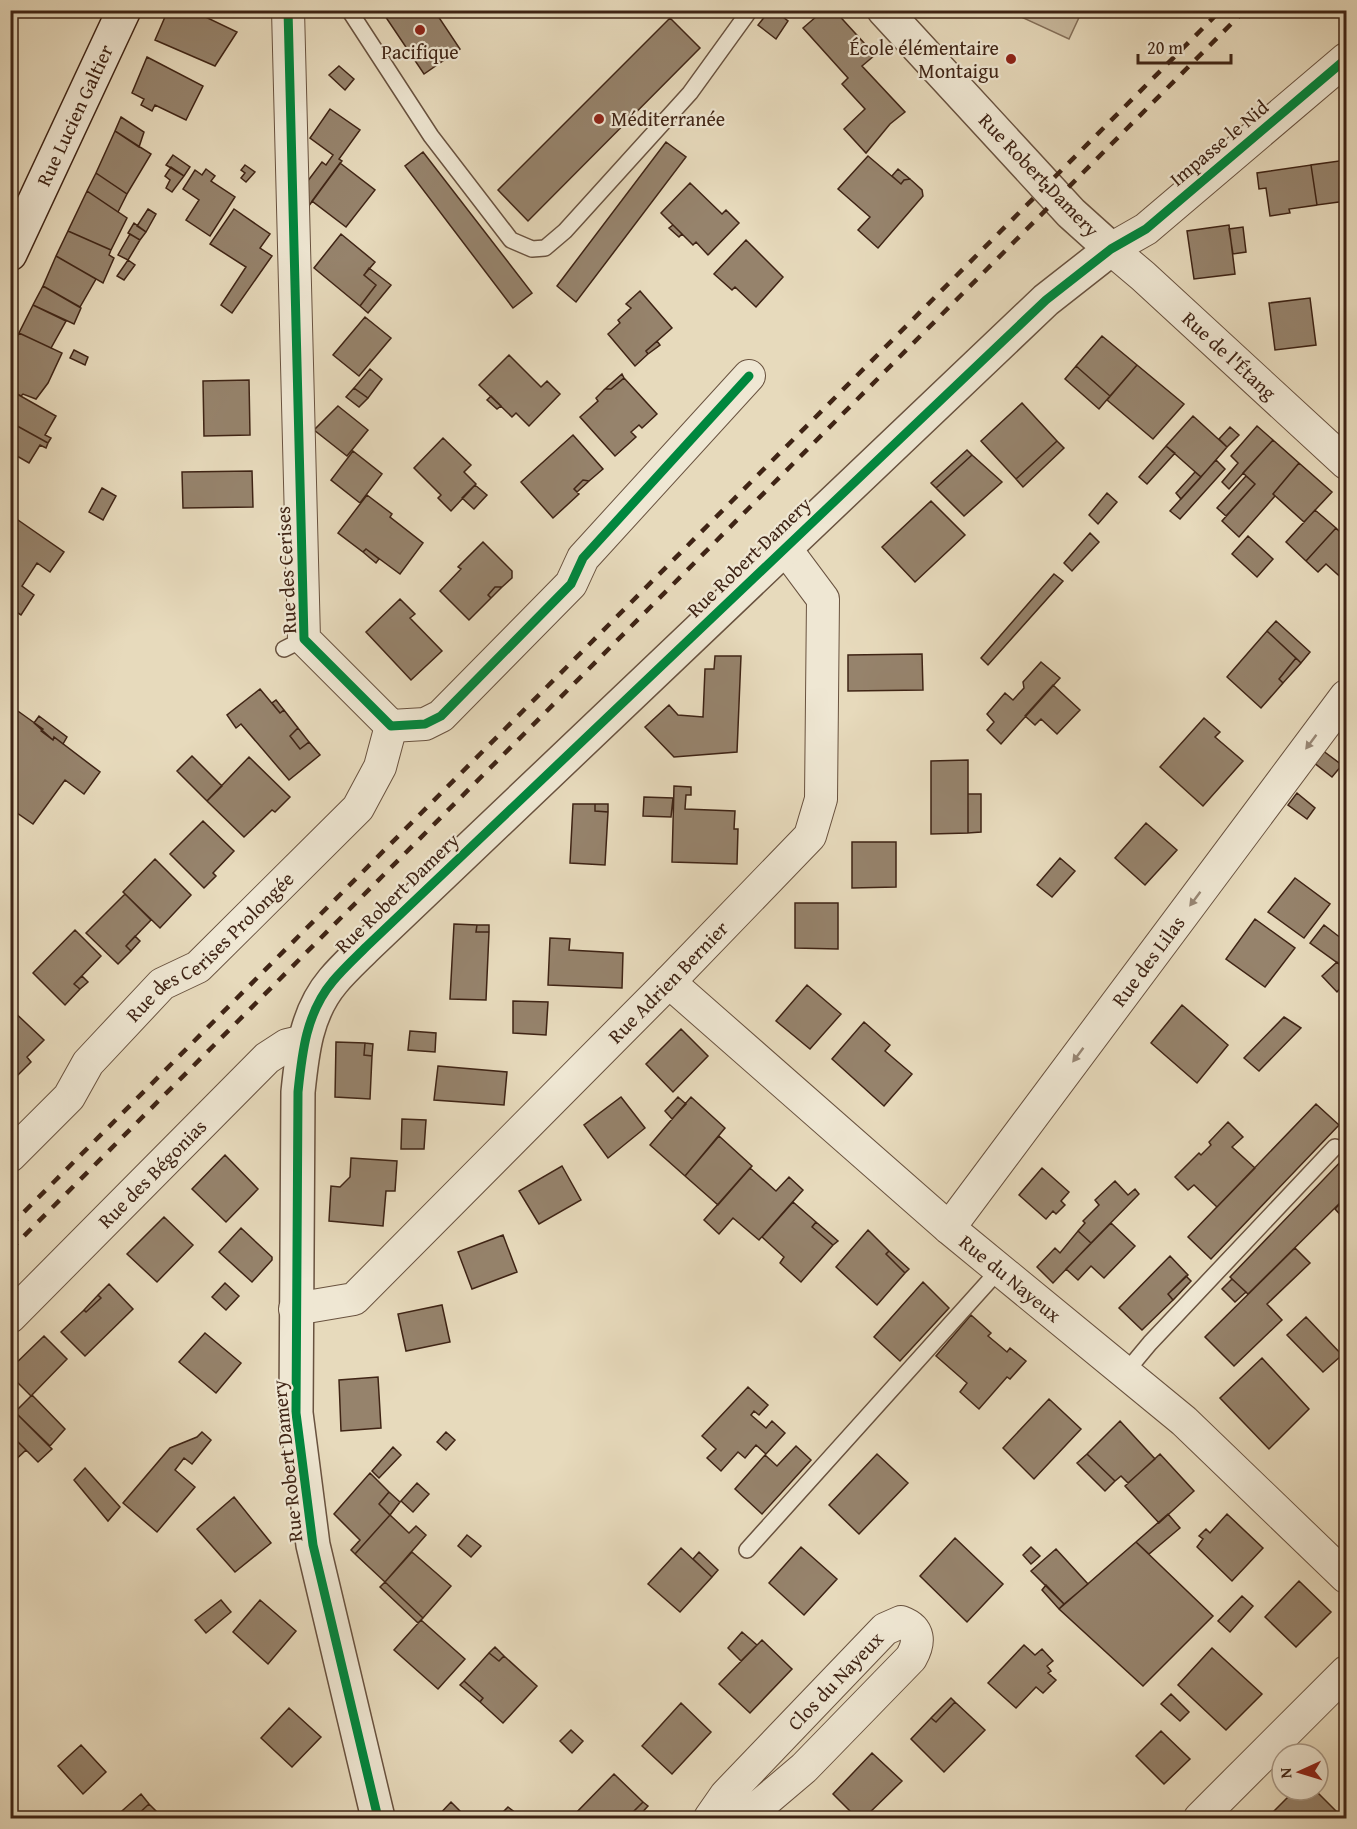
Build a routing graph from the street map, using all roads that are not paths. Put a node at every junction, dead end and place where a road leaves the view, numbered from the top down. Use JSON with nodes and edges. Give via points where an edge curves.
{"nodes":[{"id":1,"x":124,"y":10,"type":"edge"},
{"id":2,"x":288,"y":10,"type":"edge"},
{"id":3,"x":349,"y":10,"type":"edge"},
{"id":4,"x":750,"y":10,"type":"edge"},
{"id":5,"x":884,"y":10,"type":"edge"},
{"id":6,"x":1347,"y":58,"type":"edge"},
{"id":7,"x":1111,"y":249,"type":"junction"},
{"id":8,"x":10,"y":254,"type":"edge"},
{"id":9,"x":749,"y":376,"type":"dead end"},
{"id":10,"x":1347,"y":463,"type":"edge"},
{"id":11,"x":785,"y":548,"type":"junction"},
{"id":12,"x":1347,"y":696,"type":"edge"},
{"id":13,"x":391,"y":726,"type":"junction"},
{"id":14,"x":669,"y":982,"type":"junction"},
{"id":15,"x":304,"y":1041,"type":"junction"},
{"id":16,"x":15,"y":1142,"type":"edge"},
{"id":17,"x":1335,"y":1147,"type":"dead end"},
{"id":18,"x":949,"y":1228,"type":"junction"},
{"id":19,"x":999,"y":1269,"type":"junction"},
{"id":20,"x":295,"y":1309,"type":"junction"},
{"id":21,"x":10,"y":1317,"type":"edge"},
{"id":22,"x":1125,"y":1373,"type":"junction"},
{"id":23,"x":747,"y":1550,"type":"dead end"},
{"id":24,"x":1347,"y":1577,"type":"edge"},
{"id":25,"x":1347,"y":1672,"type":"edge"},
{"id":26,"x":378,"y":1818,"type":"edge"},
{"id":27,"x":710,"y":1818,"type":"edge"},
{"id":28,"x":745,"y":1818,"type":"edge"},
{"id":29,"x":1200,"y":1818,"type":"edge"}],
"edges":[{"from":1,"to":8,"type":"street","name":"Rue Lucien Galtier"},
{"from":2,"to":13,"type":"street","name":"Rue des Cerises","via":[[294,644]]},
{"from":3,"to":4,"type":"lane","via":[[453,165],[511,240],[532,249],[545,248],[565,231],[690,93]]},
{"from":5,"to":7,"type":"street","name":"Rue Robert Damery","via":[[1071,213]]},
{"from":6,"to":7,"type":"street","name":"Impasse le Nid","via":[[1146,229]]},
{"from":7,"to":10,"type":"street","name":"Rue de l'Étang"},
{"from":7,"to":11,"type":"street","name":"Rue Robert Damery","via":[[1046,300]]},
{"from":9,"to":13,"type":"street","via":[[583,558],[571,584],[441,716],[425,724]]},
{"from":11,"to":14,"type":"street","name":"Rue Adrien Bernier","via":[[822,599],[821,799],[810,836]]},
{"from":11,"to":15,"type":"street","name":"Rue Robert Damery","via":[[332,981],[316,1006]]},
{"from":12,"to":18,"type":"street","name":"Rue des Lilas","one_way":true},
{"from":13,"to":16,"type":"street","name":"Rue des Cerises Prolongée","via":[[380,767],[358,808],[198,967],[162,984],[88,1063],[69,1097]]},
{"from":14,"to":18,"type":"street","name":"Rue du Nayeux"},
{"from":14,"to":20,"type":"street","name":"Rue Adrien Bernier","via":[[354,1299]]},
{"from":15,"to":20,"type":"street","name":"Rue Robert Damery","via":[[298,1092]]},
{"from":15,"to":21,"type":"street","name":"Rue des Bégonias","via":[[287,1045],[267,1058]]},
{"from":17,"to":22,"type":"lane"},
{"from":18,"to":19,"type":"street","name":"Rue du Nayeux"},
{"from":19,"to":22,"type":"street","name":"Rue du Nayeux"},
{"from":19,"to":23,"type":"lane"},
{"from":20,"to":26,"type":"street","name":"Rue Robert Damery","via":[[296,1413],[313,1545]]},
{"from":22,"to":24,"type":"street","name":"Rue du Nayeux","via":[[1184,1421]]},
{"from":25,"to":29,"type":"street"},
{"from":27,"to":28,"type":"street","name":"Clos du Nayeux","via":[[726,1795],[885,1629],[901,1622],[915,1630],[917,1648],[911,1658],[804,1768]]}]}
